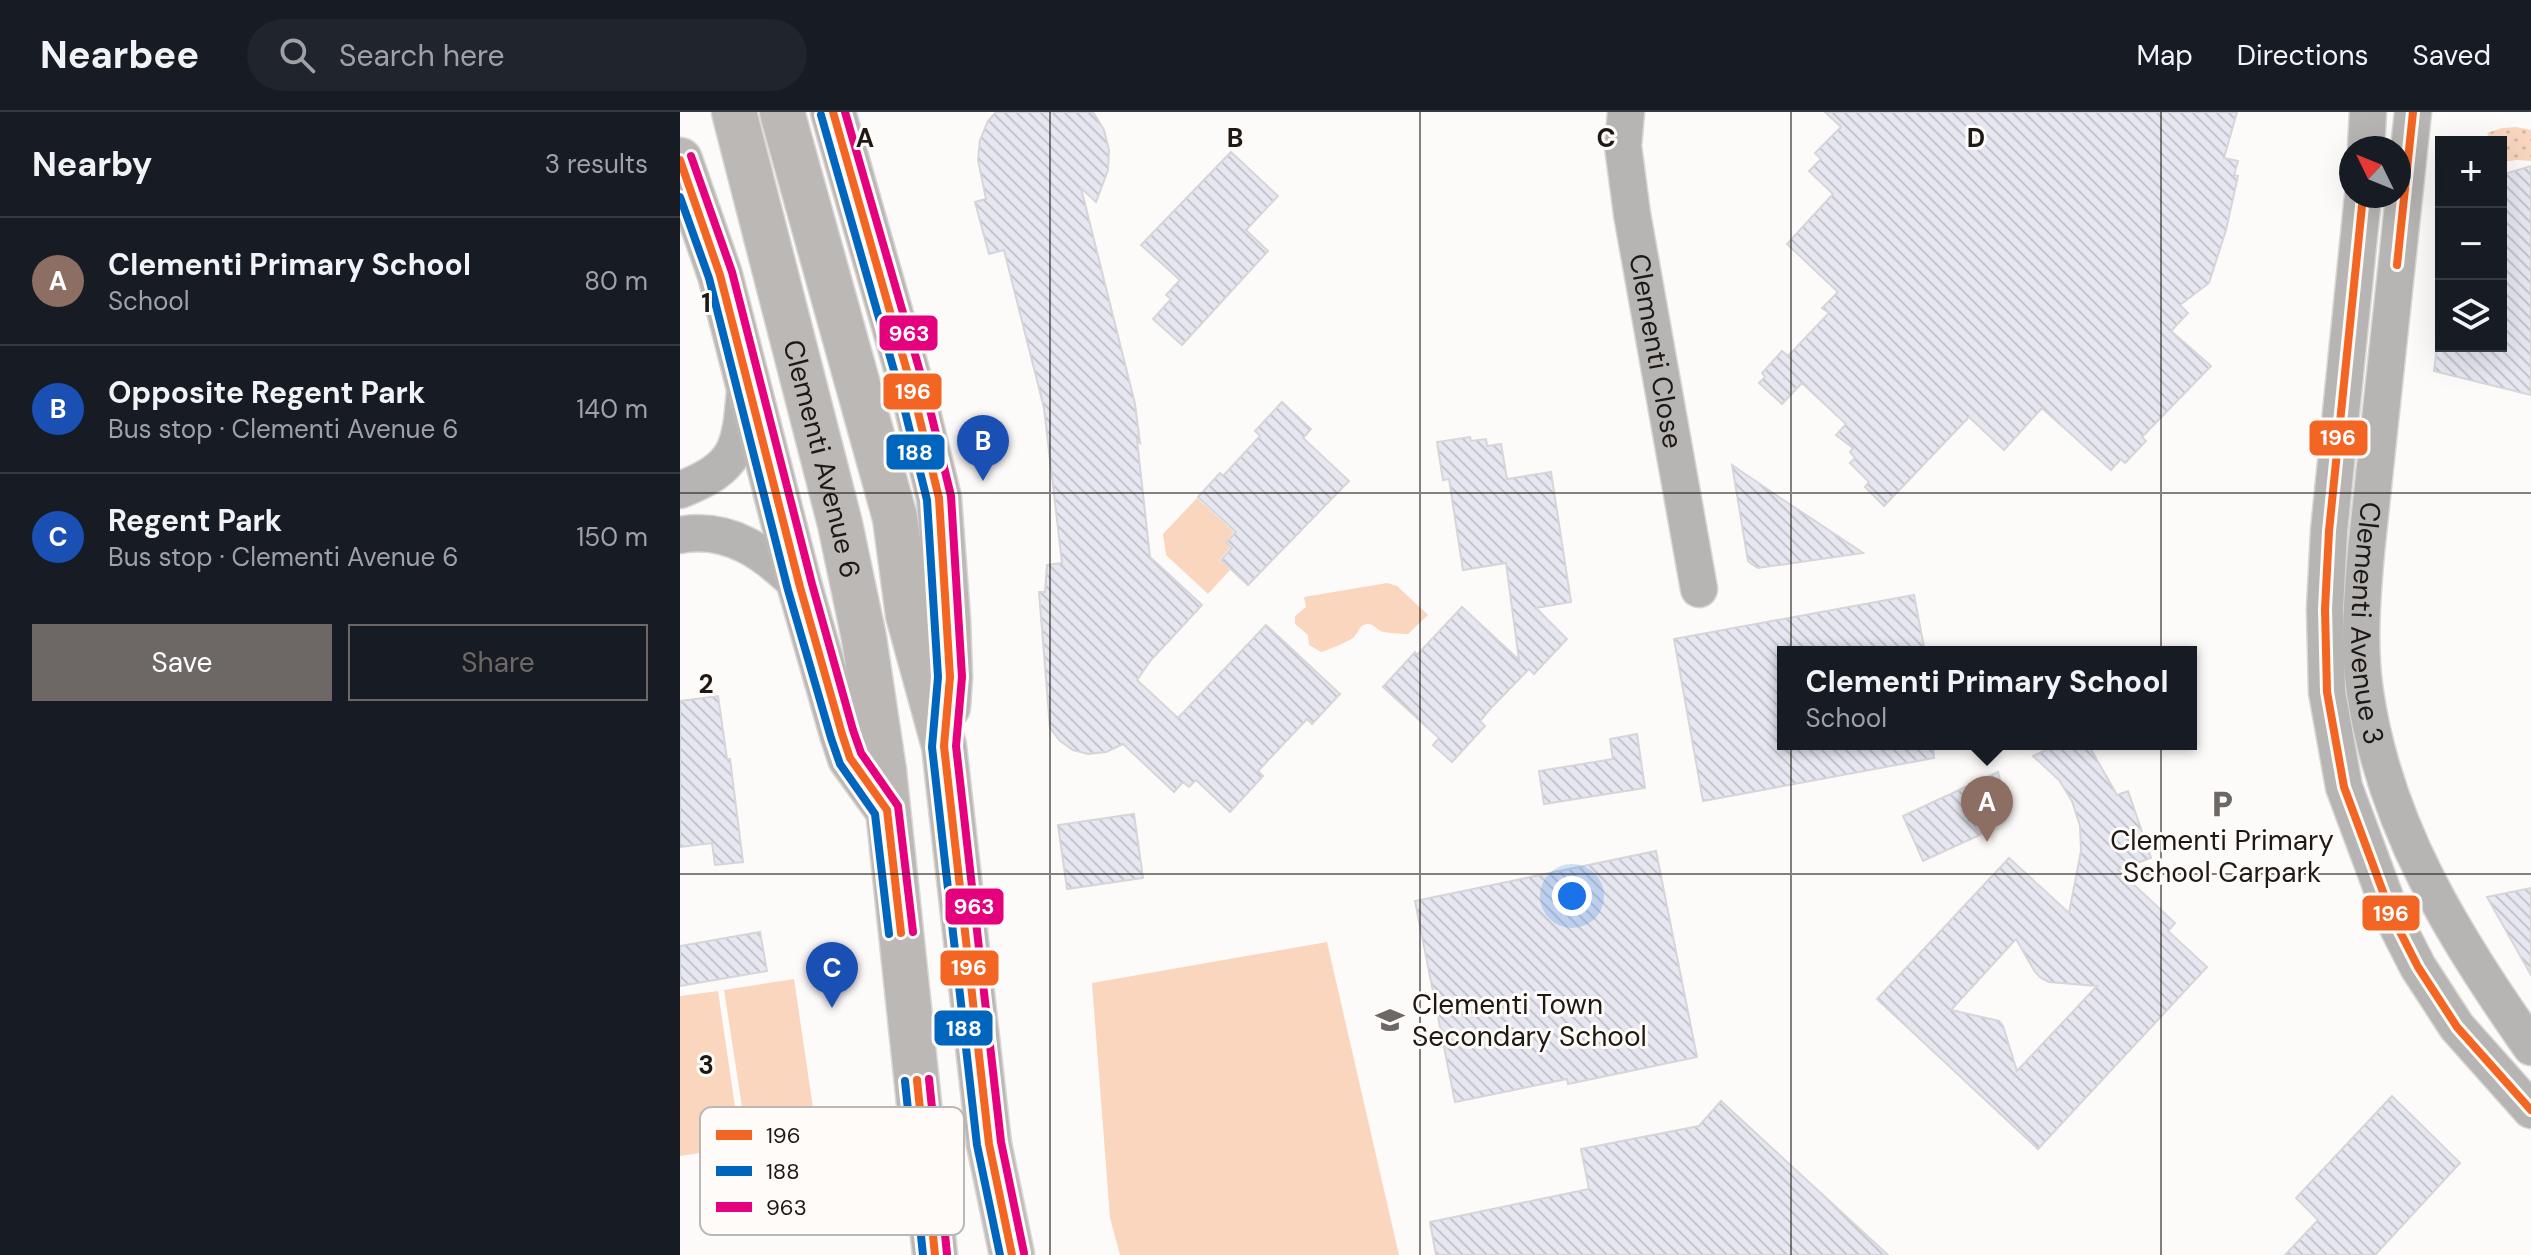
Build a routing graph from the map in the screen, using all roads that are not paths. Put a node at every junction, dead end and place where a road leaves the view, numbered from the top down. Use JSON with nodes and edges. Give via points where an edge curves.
{"nodes":[{"id":1,"x":734,"y":112,"type":"edge"},
{"id":2,"x":782,"y":112,"type":"edge"},
{"id":3,"x":833,"y":112,"type":"edge"},
{"id":4,"x":1626,"y":112,"type":"edge"},
{"id":5,"x":2368,"y":112,"type":"edge"},
{"id":6,"x":2413,"y":112,"type":"edge"},
{"id":7,"x":2367,"y":136,"type":"edge"},
{"id":8,"x":680,"y":160,"type":"edge"},
{"id":9,"x":2362,"y":208,"type":"edge"},
{"id":10,"x":746,"y":379,"type":"junction"},
{"id":11,"x":680,"y":490,"type":"edge"},
{"id":12,"x":680,"y":535,"type":"edge"},
{"id":13,"x":800,"y":587,"type":"junction"},
{"id":14,"x":1699,"y":589,"type":"dead end"},
{"id":15,"x":944,"y":746,"type":"junction"},
{"id":16,"x":887,"y":810,"type":"junction"},
{"id":17,"x":2531,"y":1047,"type":"edge"},
{"id":18,"x":919,"y":1107,"type":"edge"},
{"id":19,"x":2531,"y":1110,"type":"edge"},
{"id":20,"x":989,"y":1144,"type":"junction"},
{"id":21,"x":933,"y":1235,"type":"edge"},
{"id":22,"x":935,"y":1255,"type":"edge"},
{"id":23,"x":999,"y":1255,"type":"edge"},
{"id":24,"x":1012,"y":1255,"type":"edge"}],
"edges":[{"from":1,"to":16,"type":"main road","name":"Clementi Avenue 6","via":[[840,524],[864,638]]},
{"from":2,"to":15,"type":"main road","name":"Clementi Avenue 6","via":[[895,518],[908,615]]},
{"from":3,"to":15,"type":"main road","name":"Clementi Avenue 6","via":[[939,498],[950,677]]},
{"from":4,"to":14,"type":"street","name":"Clementi Close","via":[[1623,146],[1632,214]]},
{"from":5,"to":7,"type":"street"},
{"from":6,"to":17,"type":"street","name":"Clementi Avenue 3","via":[[2366,552],[2361,612],[2364,690],[2387,791],[2435,899]]},
{"from":8,"to":10,"type":"main road","name":"Clementi Avenue 6","via":[[720,275]]},
{"from":9,"to":19,"type":"street","name":"Clementi Avenue 3","via":[[2325,609],[2327,692],[2344,787],[2392,916],[2418,967],[2457,1027]]},
{"from":10,"to":11,"type":"street","via":[[741,436],[730,459],[708,479]]},
{"from":10,"to":13,"type":"main road","name":"Clementi Avenue 6"},
{"from":12,"to":13,"type":"street","via":[[724,535],[748,545]]},
{"from":13,"to":16,"type":"main road","name":"Clementi Avenue 6","via":[[850,758]]},
{"from":15,"to":20,"type":"main road","name":"Clementi Avenue 6"},
{"from":16,"to":18,"type":"main road","name":"Clementi Avenue 6"},
{"from":20,"to":23,"type":"highway"},
{"from":20,"to":24,"type":"highway"},
{"from":21,"to":22,"type":"main road","name":"Clementi Avenue 6"}]}
